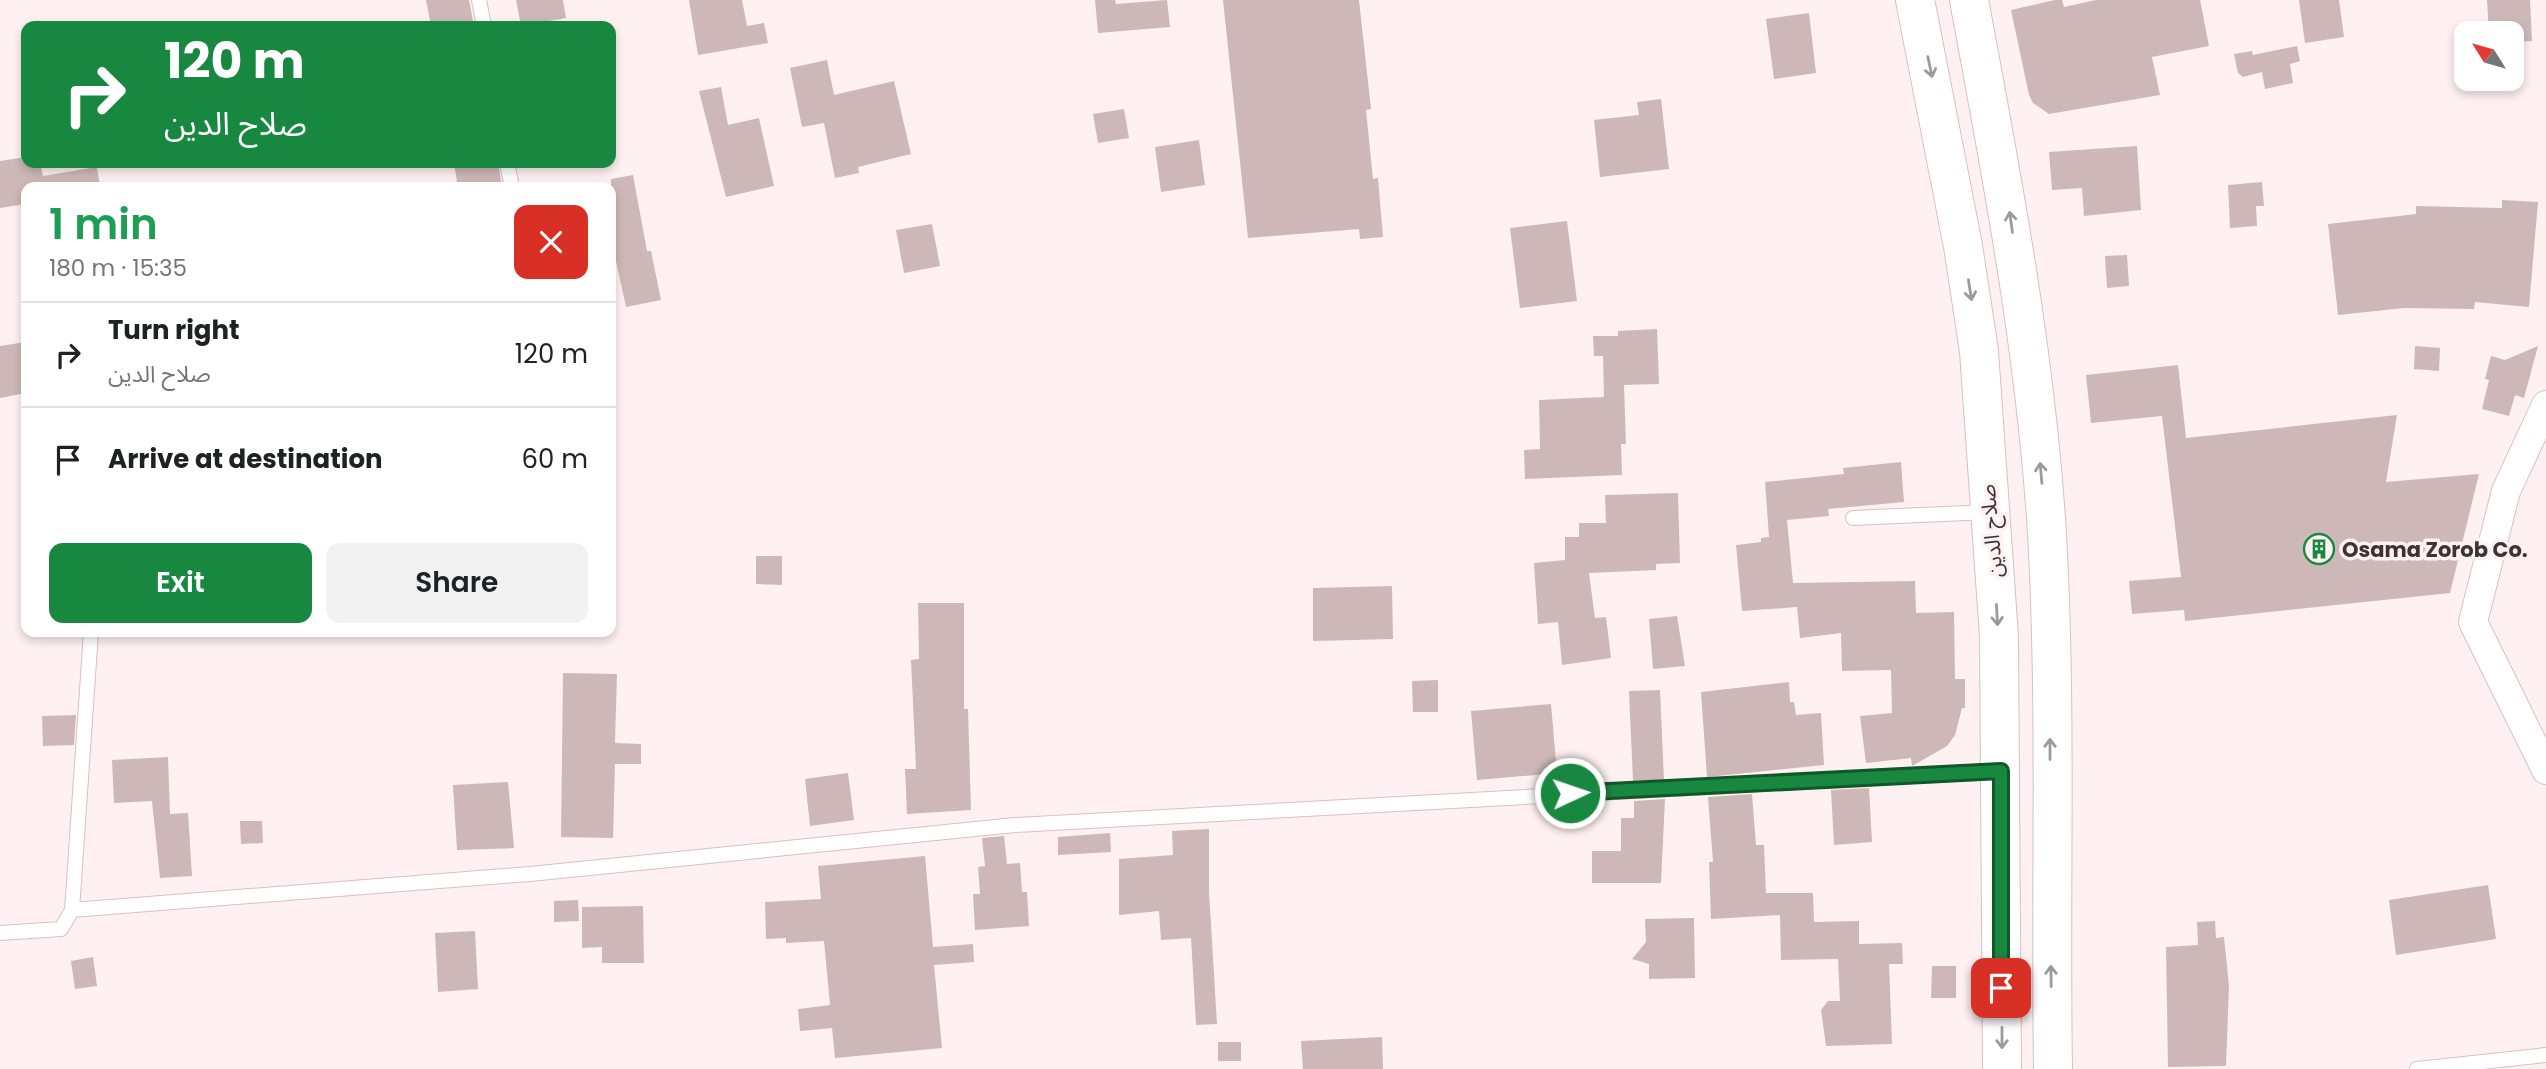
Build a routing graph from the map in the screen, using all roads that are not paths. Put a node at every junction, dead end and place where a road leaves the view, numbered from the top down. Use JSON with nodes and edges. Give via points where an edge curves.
{"nodes":[{"id":1,"x":479,"y":0,"type":"edge"},
{"id":2,"x":1915,"y":0,"type":"edge"},
{"id":3,"x":1969,"y":0,"type":"edge"},
{"id":4,"x":483,"y":21,"type":"edge"},
{"id":5,"x":1979,"y":351,"type":"junction"},
{"id":6,"x":2030,"y":358,"type":"junction"},
{"id":7,"x":2546,"y":405,"type":"edge"},
{"id":8,"x":1991,"y":517,"type":"junction"},
{"id":9,"x":1853,"y":518,"type":"dead end"},
{"id":10,"x":2047,"y":534,"type":"junction"},
{"id":11,"x":91,"y":637,"type":"edge"},
{"id":12,"x":2546,"y":770,"type":"edge"},
{"id":13,"x":2001,"y":771,"type":"junction"},
{"id":14,"x":72,"y":910,"type":"junction"},
{"id":15,"x":0,"y":933,"type":"edge"},
{"id":16,"x":2546,"y":1055,"type":"edge"},
{"id":17,"x":2001,"y":1069,"type":"edge"},
{"id":18,"x":2053,"y":1069,"type":"edge"},
{"id":19,"x":2417,"y":1069,"type":"edge"}],
"edges":[{"from":1,"to":4,"type":"lane"},
{"from":2,"to":5,"type":"highway","name":"صلاح الدين","one_way":true},
{"from":6,"to":3,"type":"highway","one_way":true,"via":[[2009,206]]},
{"from":5,"to":6,"type":"highway","via":[[1991,367],[2005,372]]},
{"from":5,"to":8,"type":"highway","name":"صلاح الدين"},
{"from":10,"to":6,"type":"highway","one_way":true},
{"from":7,"to":12,"type":"street","via":[[2505,491],[2473,622]]},
{"from":8,"to":9,"type":"lane"},
{"from":8,"to":10,"type":"highway","via":[[2020,504]]},
{"from":8,"to":13,"type":"highway","name":"صلاح الدين","one_way":true},
{"from":18,"to":10,"type":"highway","one_way":true},
{"from":11,"to":14,"type":"lane"},
{"from":13,"to":14,"type":"lane","via":[[1015,825],[530,874]]},
{"from":13,"to":17,"type":"highway","name":"صلاح الدين","one_way":true},
{"from":14,"to":15,"type":"lane","via":[[61,929]]},
{"from":16,"to":19,"type":"lane"}]}
